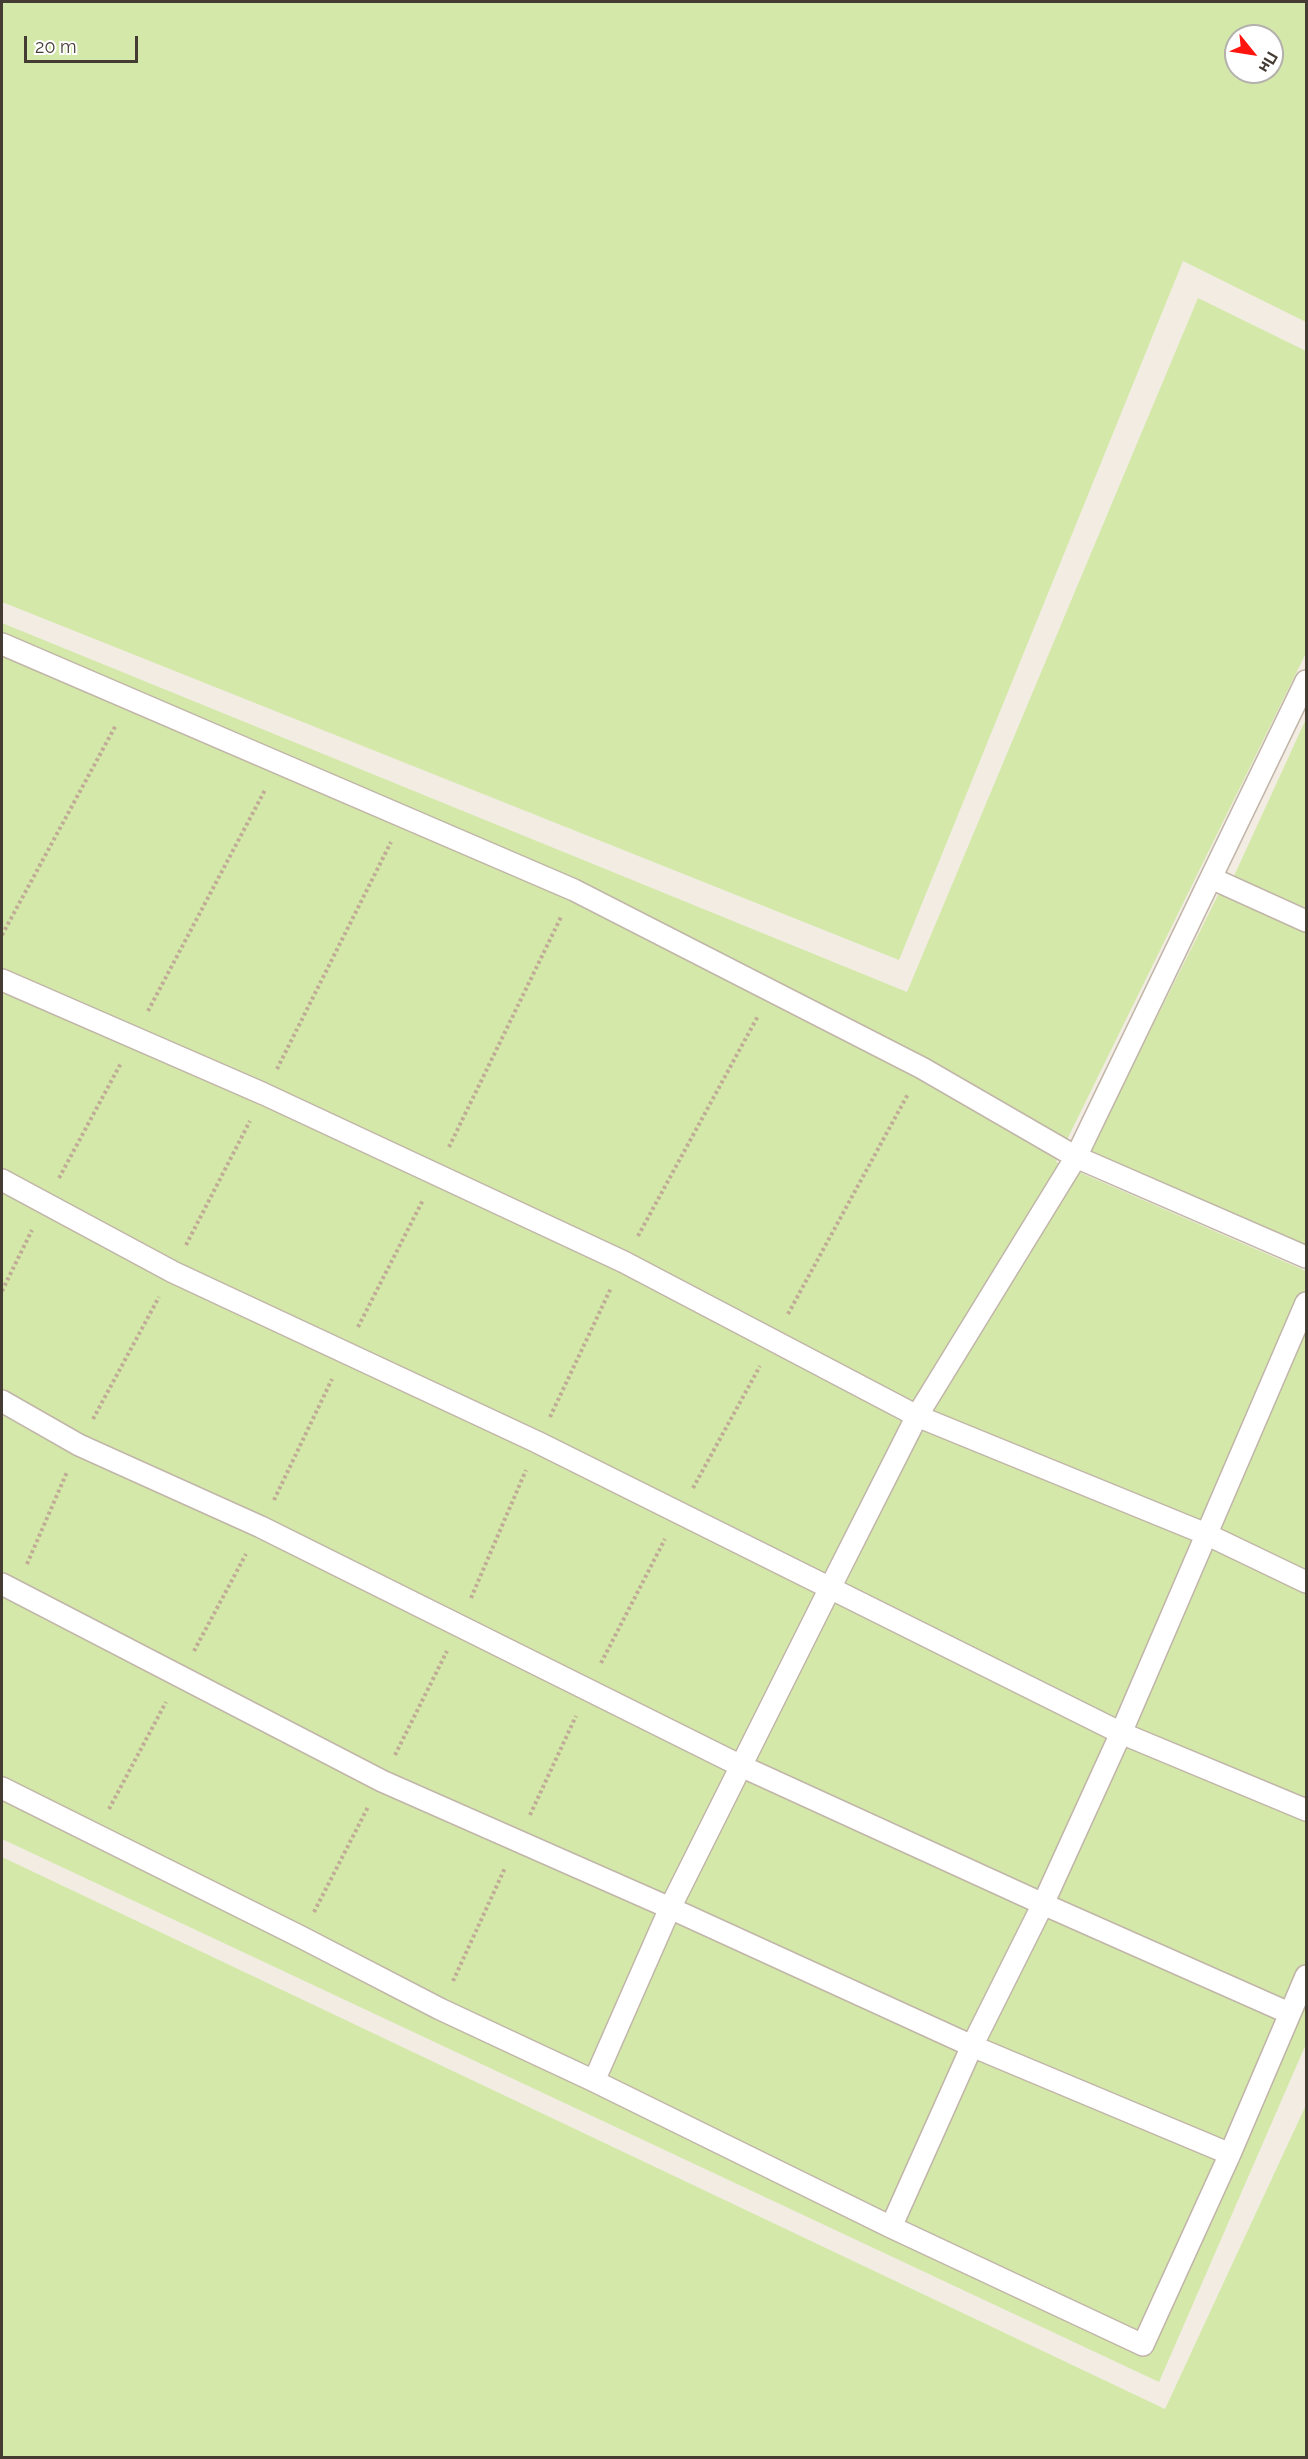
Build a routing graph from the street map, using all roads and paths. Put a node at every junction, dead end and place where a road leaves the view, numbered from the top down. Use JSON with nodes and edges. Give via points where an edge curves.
{"nodes":[{"id":1,"x":2,"y":644,"type":"edge"},
{"id":2,"x":1306,"y":681,"type":"edge"},
{"id":3,"x":130,"y":699,"type":"junction"},
{"id":4,"x":404,"y":817,"type":"junction"},
{"id":5,"x":1211,"y":878,"type":"junction"},
{"id":6,"x":1306,"y":921,"type":"edge"},
{"id":7,"x":2,"y":935,"type":"edge"},
{"id":8,"x":2,"y":980,"type":"edge"},
{"id":9,"x":264,"y":1094,"type":"junction"},
{"id":10,"x":1076,"y":1157,"type":"junction"},
{"id":11,"x":2,"y":1180,"type":"edge"},
{"id":12,"x":1306,"y":1257,"type":"edge"},
{"id":13,"x":173,"y":1272,"type":"junction"},
{"id":14,"x":1306,"y":1303,"type":"edge"},
{"id":15,"x":2,"y":1401,"type":"edge"},
{"id":16,"x":917,"y":1416,"type":"junction"},
{"id":17,"x":79,"y":1445,"type":"junction"},
{"id":18,"x":1206,"y":1534,"type":"junction"},
{"id":19,"x":1306,"y":1582,"type":"edge"},
{"id":20,"x":8,"y":1588,"type":"edge"},
{"id":21,"x":830,"y":1588,"type":"junction"},
{"id":22,"x":1121,"y":1733,"type":"junction"},
{"id":23,"x":741,"y":1767,"type":"junction"},
{"id":24,"x":2,"y":1788,"type":"edge"},
{"id":25,"x":1306,"y":1810,"type":"edge"},
{"id":26,"x":1043,"y":1904,"type":"junction"},
{"id":27,"x":670,"y":1908,"type":"junction"},
{"id":28,"x":1306,"y":1976,"type":"edge"},
{"id":29,"x":1289,"y":2013,"type":"junction"},
{"id":30,"x":972,"y":2046,"type":"junction"},
{"id":31,"x":594,"y":2081,"type":"junction"},
{"id":32,"x":1230,"y":2154,"type":"junction"},
{"id":33,"x":891,"y":2227,"type":"junction"}],
"edges":[{"from":1,"to":3,"type":"lane"},
{"from":2,"to":5,"type":"lane"},
{"from":3,"to":4,"type":"lane"},
{"from":3,"to":7,"type":"path"},
{"from":4,"to":9,"type":"path"},
{"from":4,"to":10,"type":"lane","via":[[584,895],[922,1068]]},
{"from":5,"to":6,"type":"lane"},
{"from":5,"to":10,"type":"lane"},
{"from":8,"to":9,"type":"lane"},
{"from":9,"to":13,"type":"path"},
{"from":9,"to":16,"type":"lane","via":[[624,1262]]},
{"from":10,"to":12,"type":"lane"},
{"from":10,"to":16,"type":"lane"},
{"from":11,"to":13,"type":"lane"},
{"from":13,"to":17,"type":"path"},
{"from":13,"to":21,"type":"lane","via":[[537,1442]]},
{"from":14,"to":18,"type":"lane"},
{"from":15,"to":17,"type":"lane"},
{"from":16,"to":18,"type":"lane"},
{"from":16,"to":21,"type":"lane"},
{"from":17,"to":20,"type":"path"},
{"from":17,"to":23,"type":"lane","via":[[261,1527]]},
{"from":18,"to":19,"type":"lane"},
{"from":18,"to":22,"type":"lane"},
{"from":20,"to":27,"type":"lane","via":[[382,1781]]},
{"from":21,"to":22,"type":"lane"},
{"from":21,"to":23,"type":"lane"},
{"from":22,"to":25,"type":"lane"},
{"from":22,"to":26,"type":"lane"},
{"from":23,"to":26,"type":"lane"},
{"from":23,"to":27,"type":"lane"},
{"from":24,"to":31,"type":"lane","via":[[440,2009]]},
{"from":26,"to":29,"type":"lane"},
{"from":26,"to":30,"type":"lane"},
{"from":27,"to":30,"type":"lane"},
{"from":27,"to":31,"type":"lane"},
{"from":28,"to":29,"type":"lane"},
{"from":29,"to":32,"type":"lane"},
{"from":30,"to":32,"type":"lane"},
{"from":30,"to":33,"type":"lane"},
{"from":31,"to":33,"type":"lane"},
{"from":32,"to":33,"type":"lane","via":[[1143,2345]]}]}
